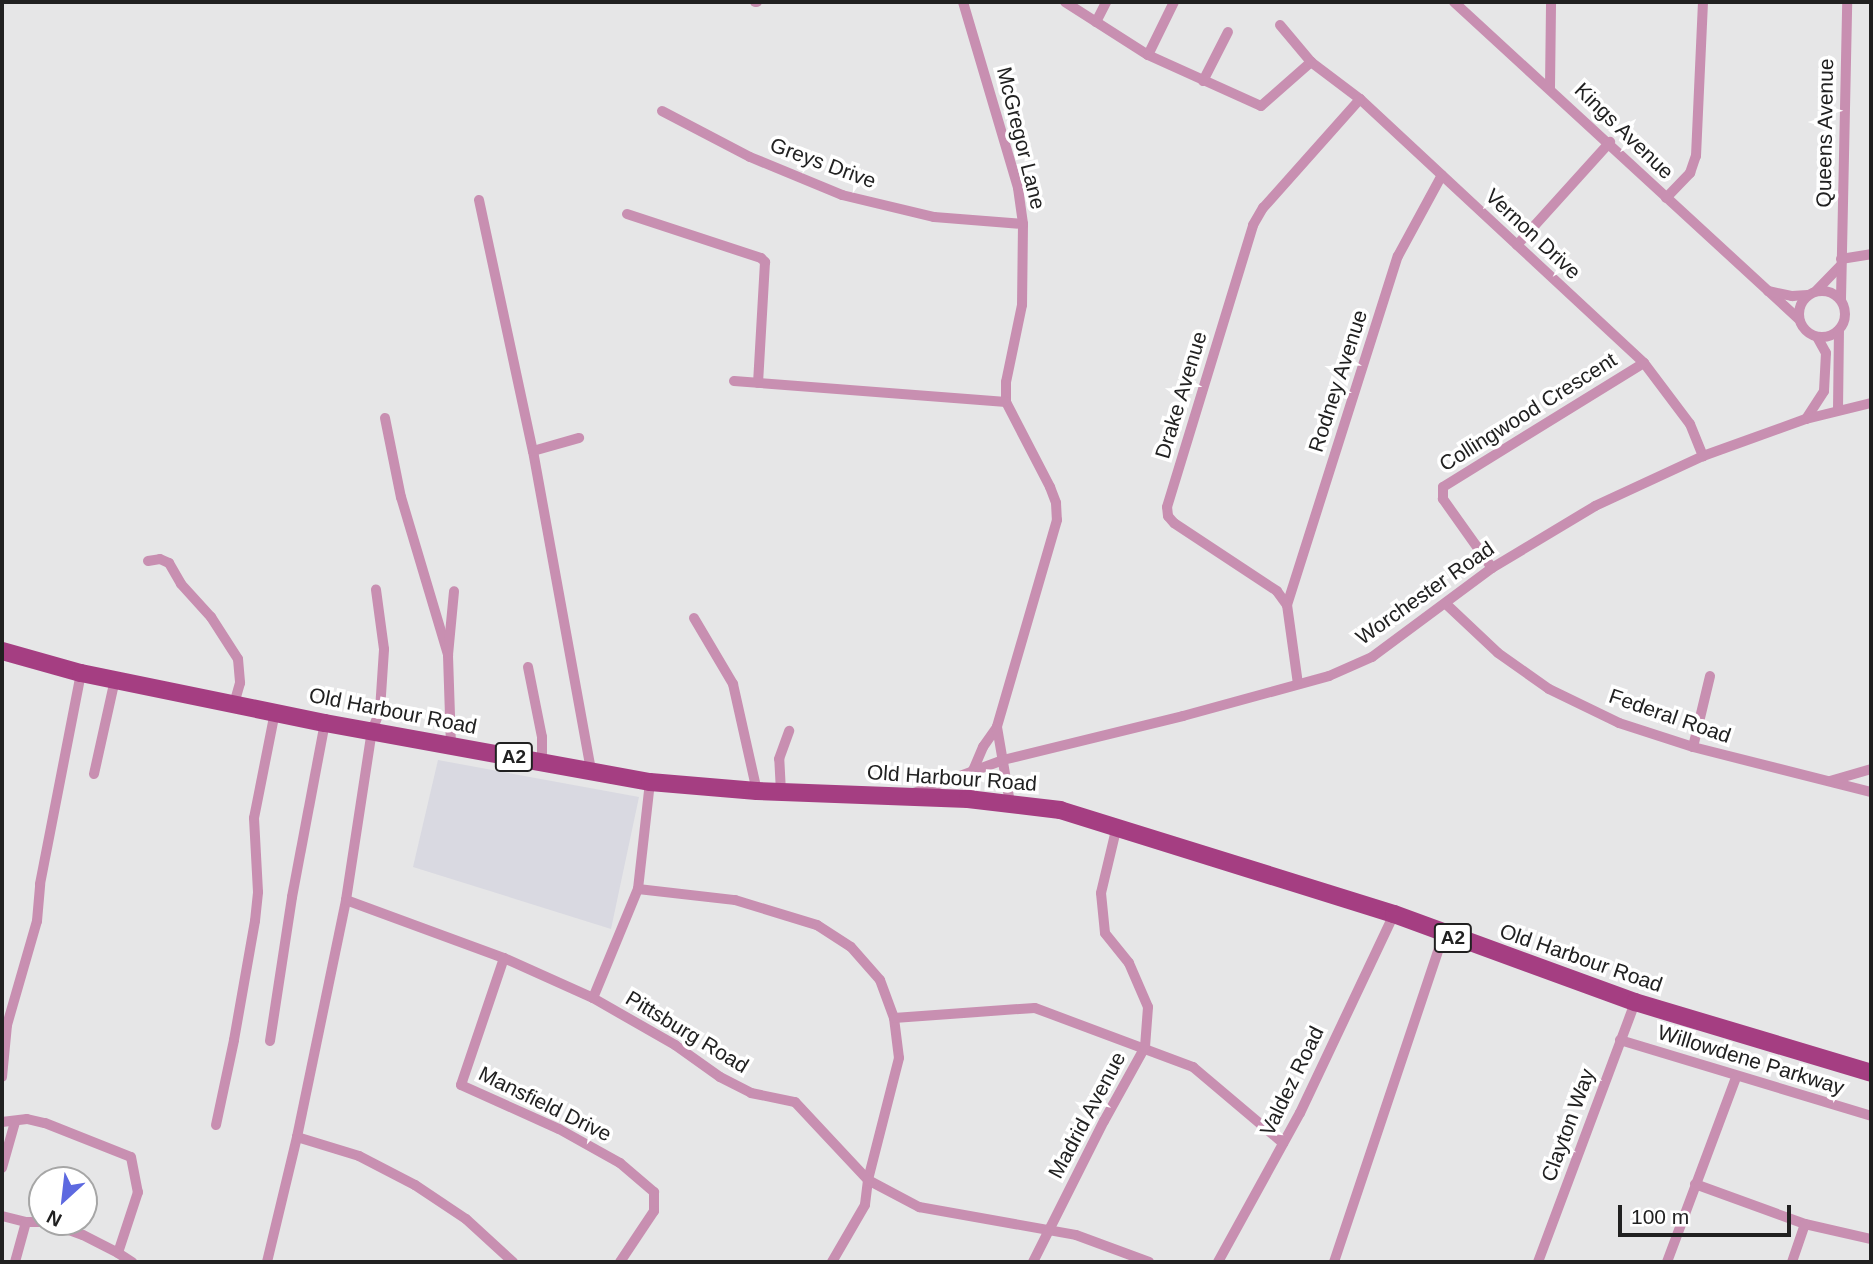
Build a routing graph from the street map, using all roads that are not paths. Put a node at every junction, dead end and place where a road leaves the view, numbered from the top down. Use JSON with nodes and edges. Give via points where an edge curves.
{"nodes":[{"id":1,"x":963,"y":2,"type":"edge"},
{"id":2,"x":1065,"y":2,"type":"edge"},
{"id":3,"x":1106,"y":2,"type":"edge"},
{"id":4,"x":1174,"y":2,"type":"edge"},
{"id":5,"x":1454,"y":2,"type":"edge"},
{"id":6,"x":1550,"y":2,"type":"edge"},
{"id":7,"x":1703,"y":2,"type":"edge"},
{"id":8,"x":1847,"y":2,"type":"edge"},
{"id":9,"x":1096,"y":22,"type":"junction"},
{"id":10,"x":1280,"y":25,"type":"dead end"},
{"id":11,"x":1228,"y":32,"type":"dead end"},
{"id":12,"x":1149,"y":55,"type":"junction"},
{"id":13,"x":1311,"y":62,"type":"junction"},
{"id":14,"x":1203,"y":81,"type":"junction"},
{"id":15,"x":1550,"y":88,"type":"junction"},
{"id":16,"x":1360,"y":99,"type":"junction"},
{"id":17,"x":662,"y":111,"type":"dead end"},
{"id":18,"x":1610,"y":142,"type":"junction"},
{"id":19,"x":1442,"y":175,"type":"junction"},
{"id":20,"x":1666,"y":198,"type":"junction"},
{"id":21,"x":479,"y":200,"type":"dead end"},
{"id":22,"x":626,"y":214,"type":"dead end"},
{"id":23,"x":1023,"y":224,"type":"junction"},
{"id":24,"x":1517,"y":245,"type":"junction"},
{"id":25,"x":1871,"y":254,"type":"edge"},
{"id":26,"x":1841,"y":262,"type":"junction"},
{"id":27,"x":1766,"y":290,"type":"junction"},
{"id":28,"x":1812,"y":293,"type":"junction"},
{"id":29,"x":1841,"y":299,"type":"junction"},
{"id":30,"x":1799,"y":319,"type":"junction"},
{"id":31,"x":1839,"y":330,"type":"junction"},
{"id":32,"x":1817,"y":337,"type":"junction"},
{"id":33,"x":1644,"y":363,"type":"junction"},
{"id":34,"x":734,"y":381,"type":"dead end"},
{"id":35,"x":758,"y":383,"type":"junction"},
{"id":36,"x":1006,"y":402,"type":"junction"},
{"id":37,"x":1871,"y":403,"type":"edge"},
{"id":38,"x":1838,"y":410,"type":"junction"},
{"id":39,"x":385,"y":418,"type":"dead end"},
{"id":40,"x":1806,"y":419,"type":"junction"},
{"id":41,"x":579,"y":438,"type":"dead end"},
{"id":42,"x":533,"y":451,"type":"junction"},
{"id":43,"x":1703,"y":456,"type":"junction"},
{"id":44,"x":148,"y":561,"type":"dead end"},
{"id":45,"x":1492,"y":568,"type":"junction"},
{"id":46,"x":376,"y":590,"type":"dead end"},
{"id":47,"x":454,"y":591,"type":"dead end"},
{"id":48,"x":1446,"y":604,"type":"junction"},
{"id":49,"x":1287,"y":605,"type":"junction"},
{"id":50,"x":694,"y":618,"type":"dead end"},
{"id":51,"x":2,"y":651,"type":"edge"},
{"id":52,"x":448,"y":654,"type":"junction"},
{"id":53,"x":528,"y":667,"type":"dead end"},
{"id":54,"x":81,"y":673,"type":"junction"},
{"id":55,"x":1710,"y":676,"type":"dead end"},
{"id":56,"x":115,"y":679,"type":"junction"},
{"id":57,"x":1298,"y":684,"type":"junction"},
{"id":58,"x":234,"y":704,"type":"junction"},
{"id":59,"x":275,"y":712,"type":"junction"},
{"id":60,"x":326,"y":723,"type":"junction"},
{"id":61,"x":997,"y":727,"type":"junction"},
{"id":62,"x":372,"y":731,"type":"junction"},
{"id":63,"x":789,"y":731,"type":"dead end"},
{"id":64,"x":451,"y":746,"type":"junction"},
{"id":65,"x":1693,"y":747,"type":"junction"},
{"id":66,"x":1003,"y":760,"type":"junction"},
{"id":67,"x":542,"y":762,"type":"junction"},
{"id":68,"x":1871,"y":768,"type":"edge"},
{"id":69,"x":973,"y":770,"type":"junction"},
{"id":70,"x":591,"y":771,"type":"junction"},
{"id":71,"x":94,"y":774,"type":"dead end"},
{"id":72,"x":650,"y":782,"type":"junction"},
{"id":73,"x":1828,"y":782,"type":"junction"},
{"id":74,"x":757,"y":791,"type":"junction"},
{"id":75,"x":781,"y":792,"type":"junction"},
{"id":76,"x":1871,"y":792,"type":"edge"},
{"id":77,"x":904,"y":797,"type":"junction"},
{"id":78,"x":968,"y":799,"type":"junction"},
{"id":79,"x":1010,"y":803,"type":"junction"},
{"id":80,"x":1117,"y":826,"type":"junction"},
{"id":81,"x":638,"y":889,"type":"junction"},
{"id":82,"x":346,"y":900,"type":"junction"},
{"id":83,"x":1394,"y":914,"type":"junction"},
{"id":84,"x":1444,"y":934,"type":"junction"},
{"id":85,"x":504,"y":958,"type":"junction"},
{"id":86,"x":593,"y":998,"type":"junction"},
{"id":87,"x":1635,"y":1002,"type":"junction"},
{"id":88,"x":894,"y":1017,"type":"junction"},
{"id":89,"x":1620,"y":1040,"type":"junction"},
{"id":90,"x":270,"y":1041,"type":"dead end"},
{"id":91,"x":1145,"y":1047,"type":"junction"},
{"id":92,"x":1871,"y":1073,"type":"edge"},
{"id":93,"x":2,"y":1077,"type":"edge"},
{"id":94,"x":1736,"y":1077,"type":"junction"},
{"id":95,"x":1871,"y":1116,"type":"edge"},
{"id":96,"x":2,"y":1122,"type":"edge"},
{"id":97,"x":15,"y":1122,"type":"junction"},
{"id":98,"x":216,"y":1125,"type":"dead end"},
{"id":99,"x":297,"y":1137,"type":"junction"},
{"id":100,"x":1283,"y":1143,"type":"junction"},
{"id":101,"x":2,"y":1168,"type":"edge"},
{"id":102,"x":868,"y":1181,"type":"junction"},
{"id":103,"x":1695,"y":1184,"type":"junction"},
{"id":104,"x":2,"y":1216,"type":"edge"},
{"id":105,"x":26,"y":1222,"type":"junction"},
{"id":106,"x":1805,"y":1224,"type":"junction"},
{"id":107,"x":1049,"y":1229,"type":"junction"},
{"id":108,"x":1871,"y":1239,"type":"edge"},
{"id":109,"x":118,"y":1253,"type":"junction"},
{"id":110,"x":15,"y":1262,"type":"edge"},
{"id":111,"x":132,"y":1262,"type":"edge"},
{"id":112,"x":267,"y":1262,"type":"edge"},
{"id":113,"x":513,"y":1262,"type":"edge"},
{"id":114,"x":620,"y":1262,"type":"edge"},
{"id":115,"x":832,"y":1262,"type":"edge"},
{"id":116,"x":1033,"y":1262,"type":"edge"},
{"id":117,"x":1149,"y":1262,"type":"edge"},
{"id":118,"x":1218,"y":1262,"type":"edge"},
{"id":119,"x":1334,"y":1262,"type":"edge"},
{"id":120,"x":1538,"y":1262,"type":"edge"},
{"id":121,"x":1667,"y":1262,"type":"edge"},
{"id":122,"x":1792,"y":1262,"type":"edge"}],
"edges":[{"from":1,"to":23,"type":"street","name":"McGregor Lane","via":[[1018,188]]},
{"from":2,"to":9,"type":"street"},
{"from":3,"to":9,"type":"street"},
{"from":4,"to":12,"type":"street"},
{"from":5,"to":15,"type":"street","name":"Kings Avenue"},
{"from":6,"to":15,"type":"street"},
{"from":7,"to":20,"type":"street","via":[[1696,156],[1690,173]]},
{"from":8,"to":26,"type":"street","name":"Queens Avenue"},
{"from":9,"to":12,"type":"street"},
{"from":10,"to":13,"type":"street","name":"Vernon Drive"},
{"from":11,"to":14,"type":"street"},
{"from":12,"to":14,"type":"street"},
{"from":13,"to":14,"type":"street","via":[[1261,106]]},
{"from":13,"to":16,"type":"street","name":"Vernon Drive"},
{"from":15,"to":18,"type":"street","name":"Kings Avenue"},
{"from":16,"to":19,"type":"street","name":"Vernon Drive"},
{"from":16,"to":49,"type":"street","name":"Drake Avenue","via":[[1253,225],[1167,507],[1167,516],[1174,523],[1277,591]]},
{"from":17,"to":23,"type":"street","name":"Greys Drive","via":[[750,157],[842,195],[934,217]]},
{"from":18,"to":20,"type":"street","name":"Kings Avenue"},
{"from":18,"to":24,"type":"street"},
{"from":19,"to":24,"type":"street","name":"Vernon Drive"},
{"from":19,"to":49,"type":"street","name":"Rodney Avenue","via":[[1398,256]]},
{"from":20,"to":27,"type":"street","name":"Kings Avenue"},
{"from":21,"to":42,"type":"street"},
{"from":22,"to":35,"type":"street","via":[[765,262]]},
{"from":23,"to":36,"type":"street","name":"McGregor Lane","via":[[1022,304]]},
{"from":24,"to":33,"type":"street","name":"Vernon Drive"},
{"from":25,"to":26,"type":"street"},
{"from":26,"to":28,"type":"street"},
{"from":26,"to":29,"type":"street","name":"Queens Avenue"},
{"from":27,"to":28,"type":"street","via":[[1793,296]]},
{"from":27,"to":30,"type":"street","name":"Kings Avenue"},
{"from":28,"to":29,"type":"street","via":[[1834,293]]},
{"from":28,"to":30,"type":"street","via":[[1802,301]]},
{"from":29,"to":31,"type":"street","via":[[1845,319]]},
{"from":30,"to":32,"type":"street","via":[[1802,327]]},
{"from":31,"to":32,"type":"street"},
{"from":31,"to":38,"type":"street"},
{"from":32,"to":40,"type":"street","via":[[1826,354],[1824,391]]},
{"from":33,"to":43,"type":"street","name":"Vernon Drive","via":[[1690,424]]},
{"from":33,"to":45,"type":"street","name":"Collingwood Crescent","via":[[1443,487],[1443,499]]},
{"from":34,"to":35,"type":"street"},
{"from":35,"to":36,"type":"street"},
{"from":36,"to":61,"type":"street","via":[[1050,487],[1057,520]]},
{"from":37,"to":38,"type":"street","name":"Worchester Road"},
{"from":38,"to":40,"type":"street","name":"Worchester Road"},
{"from":39,"to":52,"type":"street","via":[[401,497]]},
{"from":40,"to":43,"type":"street","name":"Worchester Road"},
{"from":41,"to":42,"type":"street"},
{"from":42,"to":70,"type":"street"},
{"from":43,"to":45,"type":"street","name":"Worchester Road","via":[[1595,506]]},
{"from":44,"to":58,"type":"street","via":[[169,563],[238,659],[240,683]]},
{"from":45,"to":48,"type":"street","name":"Worchester Road"},
{"from":46,"to":62,"type":"street","via":[[383,649],[380,710]]},
{"from":47,"to":52,"type":"street"},
{"from":48,"to":57,"type":"street","name":"Worchester Road","via":[[1372,657]]},
{"from":48,"to":65,"type":"street","name":"Federal Road","via":[[1498,653],[1549,689],[1619,723]]},
{"from":49,"to":57,"type":"street"},
{"from":50,"to":74,"type":"street","via":[[733,684]]},
{"from":51,"to":54,"type":"main road","name":"Old Harbour Road","number":"A2"},
{"from":52,"to":64,"type":"street"},
{"from":53,"to":67,"type":"street","via":[[542,737]]},
{"from":54,"to":56,"type":"main road","name":"Old Harbour Road","number":"A2"},
{"from":54,"to":93,"type":"street","via":[[40,884],[37,921],[7,1025]]},
{"from":55,"to":65,"type":"street"},
{"from":56,"to":58,"type":"main road","name":"Old Harbour Road","number":"A2"},
{"from":56,"to":71,"type":"street"},
{"from":57,"to":66,"type":"street","name":"Worchester Road"},
{"from":58,"to":59,"type":"main road","name":"Old Harbour Road","number":"A2"},
{"from":59,"to":60,"type":"main road","name":"Old Harbour Road","number":"A2"},
{"from":59,"to":98,"type":"street","via":[[254,818],[258,892],[254,921]]},
{"from":60,"to":62,"type":"main road","name":"Old Harbour Road","number":"A2"},
{"from":60,"to":90,"type":"street"},
{"from":61,"to":66,"type":"street"},
{"from":61,"to":69,"type":"street"},
{"from":62,"to":64,"type":"main road","name":"Old Harbour Road","number":"A2"},
{"from":62,"to":82,"type":"street"},
{"from":63,"to":75,"type":"street","via":[[779,760]]},
{"from":64,"to":67,"type":"main road","name":"Old Harbour Road","number":"A2"},
{"from":65,"to":73,"type":"street","name":"Federal Road"},
{"from":66,"to":69,"type":"street","name":"Worchester Road"},
{"from":66,"to":79,"type":"street"},
{"from":67,"to":70,"type":"main road","name":"Old Harbour Road","number":"A2"},
{"from":68,"to":73,"type":"street"},
{"from":69,"to":77,"type":"street","name":"Worchester Road"},
{"from":69,"to":78,"type":"street"},
{"from":70,"to":72,"type":"main road","name":"Old Harbour Road","number":"A2"},
{"from":72,"to":74,"type":"main road","name":"Old Harbour Road","number":"A2"},
{"from":72,"to":81,"type":"street"},
{"from":73,"to":76,"type":"street","name":"Federal Road"},
{"from":74,"to":75,"type":"main road","name":"Old Harbour Road","number":"A2"},
{"from":75,"to":77,"type":"main road","name":"Old Harbour Road","number":"A2"},
{"from":77,"to":78,"type":"main road","name":"Old Harbour Road","number":"A2"},
{"from":78,"to":79,"type":"main road","name":"Old Harbour Road","number":"A2"},
{"from":79,"to":80,"type":"main road","name":"Old Harbour Road","number":"A2","via":[[1060,810]]},
{"from":80,"to":83,"type":"main road","name":"Old Harbour Road","number":"A2"},
{"from":80,"to":91,"type":"street","name":"Madrid Avenue","via":[[1101,893],[1105,933],[1129,963],[1148,1007]]},
{"from":81,"to":86,"type":"street"},
{"from":81,"to":88,"type":"street","via":[[735,900],[817,925],[851,947],[880,980]]},
{"from":82,"to":85,"type":"street","name":"Pittsburg Road"},
{"from":82,"to":99,"type":"street"},
{"from":83,"to":84,"type":"main road","name":"Old Harbour Road","number":"A2"},
{"from":83,"to":100,"type":"street","name":"Valdez Road"},
{"from":84,"to":87,"type":"main road","name":"Old Harbour Road","number":"A2"},
{"from":84,"to":119,"type":"street"},
{"from":85,"to":86,"type":"street","name":"Pittsburg Road"},
{"from":85,"to":114,"type":"street","name":"Mansfield Drive","via":[[461,1085],[559,1129],[620,1163],[654,1192],[654,1211]]},
{"from":86,"to":102,"type":"street","name":"Pittsburg Road","via":[[751,1093],[795,1102]]},
{"from":87,"to":89,"type":"street","name":"Clayton Way"},
{"from":87,"to":92,"type":"main road","name":"Old Harbour Road","number":"A2"},
{"from":88,"to":91,"type":"street","via":[[1035,1008]]},
{"from":88,"to":102,"type":"street","via":[[899,1058]]},
{"from":89,"to":94,"type":"street","name":"Willowdene Parkway"},
{"from":89,"to":120,"type":"street","name":"Clayton Way"},
{"from":91,"to":100,"type":"street","via":[[1193,1068]]},
{"from":91,"to":107,"type":"street","name":"Madrid Avenue"},
{"from":94,"to":95,"type":"street","name":"Willowdene Parkway"},
{"from":94,"to":103,"type":"street"},
{"from":96,"to":97,"type":"street"},
{"from":97,"to":101,"type":"street"},
{"from":97,"to":109,"type":"street","via":[[45,1123],[131,1157],[138,1192]]},
{"from":99,"to":112,"type":"street"},
{"from":99,"to":113,"type":"street","via":[[359,1156],[415,1185],[466,1219]]},
{"from":100,"to":118,"type":"street","name":"Valdez Road"},
{"from":102,"to":107,"type":"street","name":"Pittsburg Road","via":[[919,1207]]},
{"from":102,"to":115,"type":"street","via":[[865,1205]]},
{"from":103,"to":106,"type":"street"},
{"from":103,"to":121,"type":"street"},
{"from":104,"to":105,"type":"street"},
{"from":105,"to":109,"type":"street","via":[[47,1222]]},
{"from":105,"to":110,"type":"street"},
{"from":106,"to":108,"type":"street"},
{"from":106,"to":122,"type":"street"},
{"from":107,"to":116,"type":"street","name":"Madrid Avenue"},
{"from":107,"to":117,"type":"street","name":"Pittsburg Road"},
{"from":109,"to":111,"type":"street"}]}
